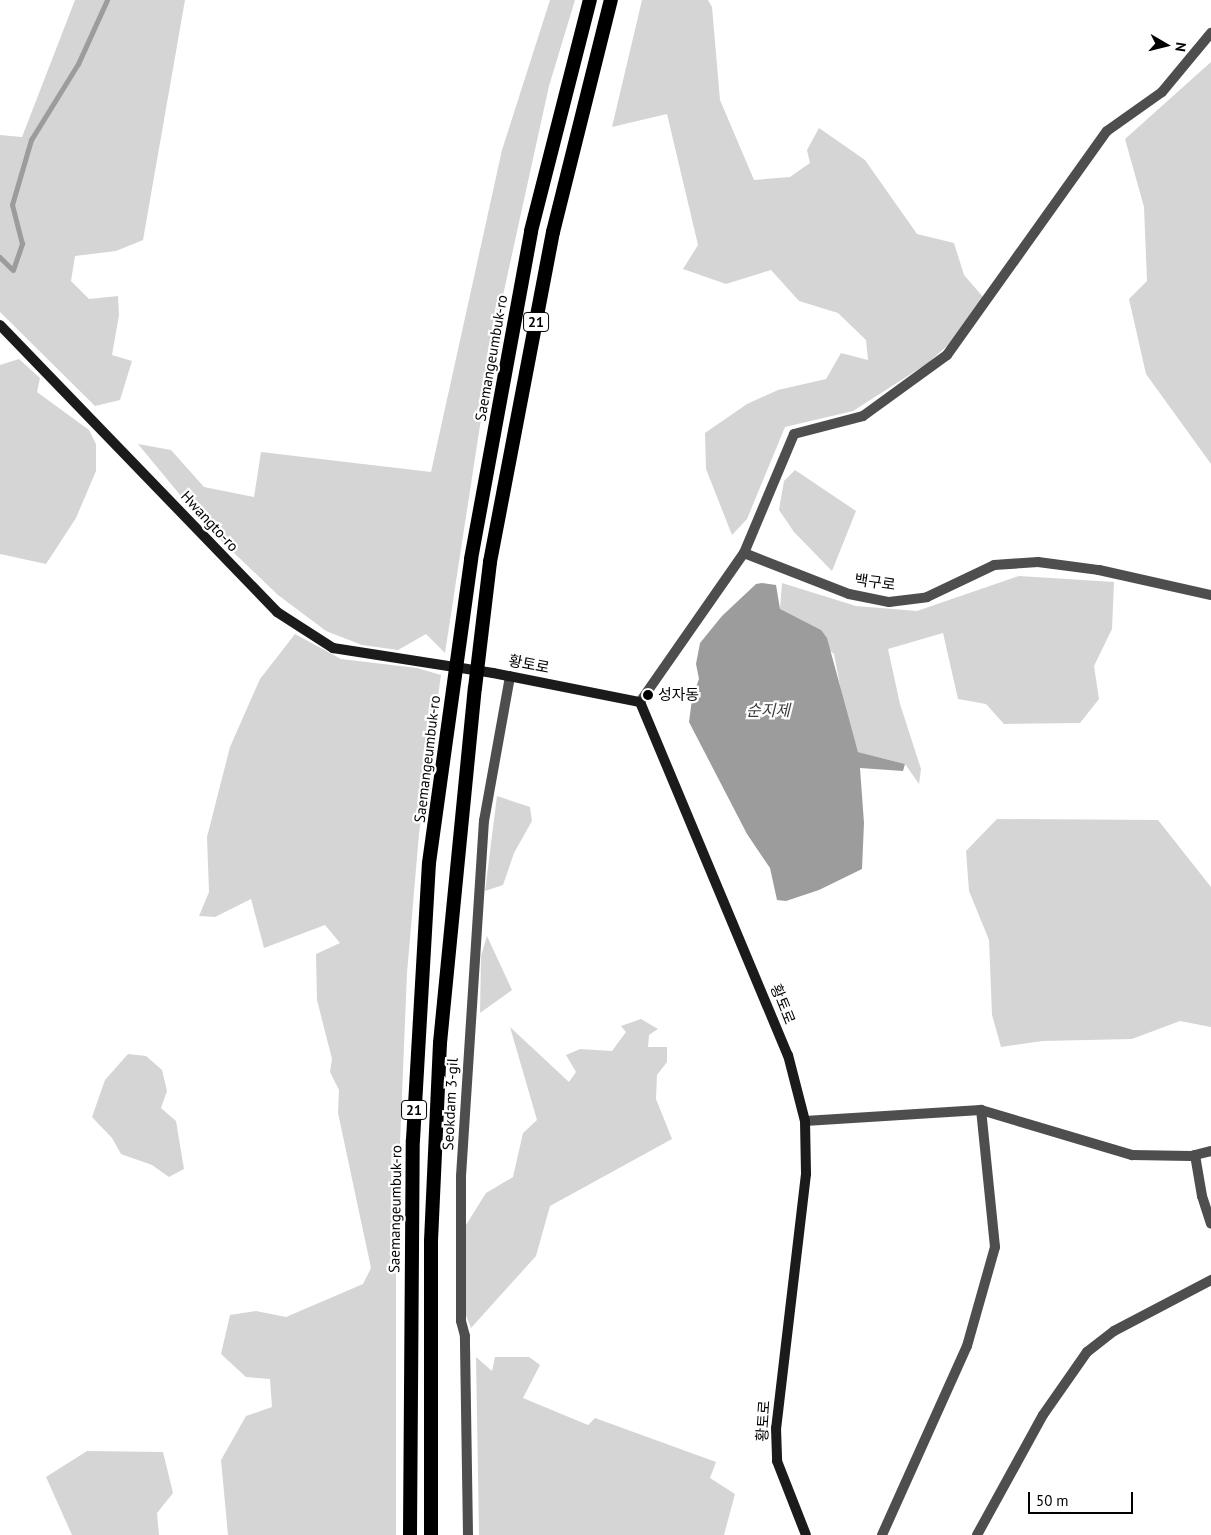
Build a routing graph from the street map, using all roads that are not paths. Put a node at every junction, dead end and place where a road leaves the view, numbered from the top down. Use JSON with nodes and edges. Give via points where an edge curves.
{"nodes":[{"id":1,"x":590,"y":0,"type":"edge"},
{"id":2,"x":611,"y":0,"type":"edge"},
{"id":3,"x":1211,"y":33,"type":"edge"},
{"id":4,"x":0,"y":325,"type":"edge"},
{"id":5,"x":744,"y":553,"type":"junction"},
{"id":6,"x":1211,"y":595,"type":"edge"},
{"id":7,"x":510,"y":676,"type":"junction"},
{"id":8,"x":640,"y":702,"type":"junction"},
{"id":9,"x":981,"y":1110,"type":"junction"},
{"id":10,"x":805,"y":1121,"type":"junction"},
{"id":11,"x":1211,"y":1151,"type":"edge"},
{"id":12,"x":1194,"y":1155,"type":"junction"},
{"id":13,"x":1211,"y":1224,"type":"edge"},
{"id":14,"x":1211,"y":1280,"type":"edge"},
{"id":15,"x":410,"y":1535,"type":"edge"},
{"id":16,"x":431,"y":1535,"type":"edge"},
{"id":17,"x":468,"y":1535,"type":"edge"},
{"id":18,"x":806,"y":1535,"type":"edge"},
{"id":19,"x":882,"y":1535,"type":"edge"},
{"id":20,"x":977,"y":1535,"type":"edge"}],
"edges":[{"from":1,"to":15,"type":"highway","name":"Saemangeumbuk-ro","number":"21","via":[[531,231],[457,648],[429,863],[417,1038],[411,1230]]},
{"from":2,"to":16,"type":"highway","number":"21","via":[[553,232],[490,562],[475,688],[440,1043],[431,1241]]},
{"from":3,"to":5,"type":"street","via":[[1162,92],[1107,131],[947,355],[863,416],[794,434]]},
{"from":4,"to":7,"type":"main road","name":"Hwangto-ro","via":[[277,612],[333,648]]},
{"from":5,"to":6,"type":"street","name":"백구로","via":[[849,594],[889,602],[927,597],[994,565],[1038,562],[1099,570]]},
{"from":5,"to":8,"type":"street"},
{"from":7,"to":8,"type":"main road","name":"황토로"},
{"from":7,"to":17,"type":"street","name":"Seokdam 3-gil","via":[[484,821],[461,1176],[460,1321],[466,1336]]},
{"from":8,"to":10,"type":"main road","name":"황토로","via":[[788,1055]]},
{"from":9,"to":10,"type":"street"},
{"from":9,"to":12,"type":"street","via":[[1132,1156]]},
{"from":9,"to":19,"type":"street","via":[[995,1247],[967,1346]]},
{"from":10,"to":18,"type":"main road","name":"황토로","via":[[806,1174],[776,1428],[777,1461]]},
{"from":11,"to":12,"type":"street"},
{"from":12,"to":13,"type":"street"},
{"from":14,"to":20,"type":"street","via":[[1114,1331],[1087,1352],[1043,1415]]}]}
